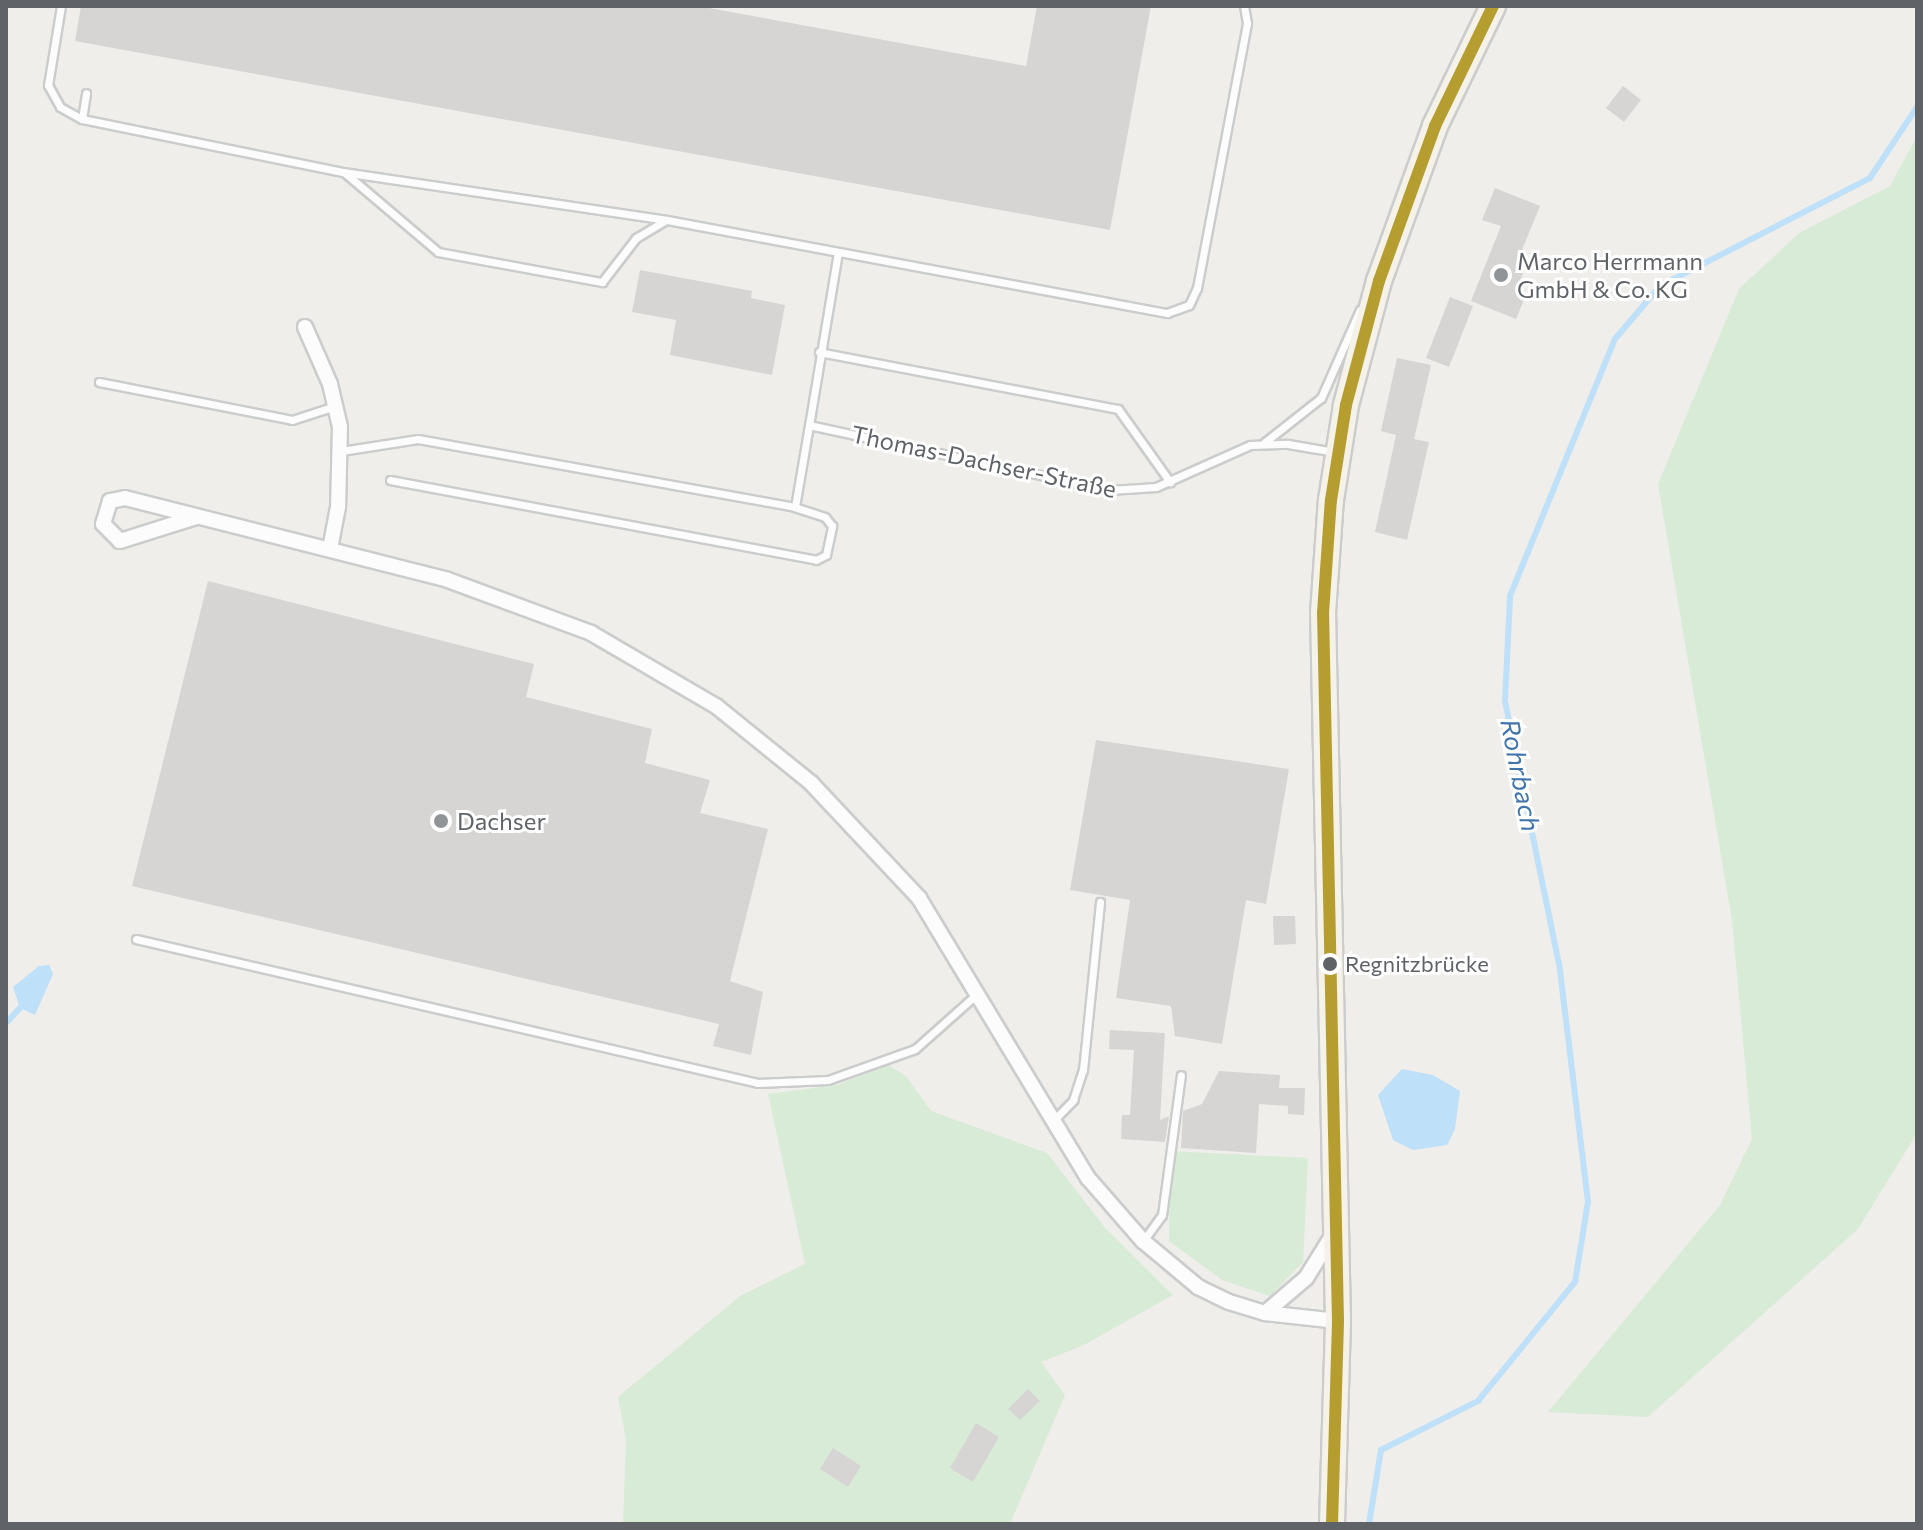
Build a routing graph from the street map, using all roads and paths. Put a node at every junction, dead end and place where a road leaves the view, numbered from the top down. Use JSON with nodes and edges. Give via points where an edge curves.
{"nodes":[{"id":1,"x":61,"y":6,"type":"edge"},
{"id":2,"x":1244,"y":6,"type":"edge"},
{"id":3,"x":1493,"y":6,"type":"edge"},
{"id":4,"x":86,"y":93,"type":"dead end"},
{"id":5,"x":82,"y":119,"type":"junction"},
{"id":6,"x":343,"y":172,"type":"junction"},
{"id":7,"x":667,"y":220,"type":"junction"},
{"id":8,"x":838,"y":252,"type":"junction"},
{"id":9,"x":1379,"y":281,"type":"junction"},
{"id":10,"x":305,"y":327,"type":"dead end"},
{"id":11,"x":819,"y":352,"type":"junction"},
{"id":12,"x":99,"y":382,"type":"dead end"},
{"id":13,"x":335,"y":406,"type":"junction"},
{"id":14,"x":809,"y":425,"type":"junction"},
{"id":15,"x":1263,"y":443,"type":"junction"},
{"id":16,"x":341,"y":451,"type":"junction"},
{"id":17,"x":1338,"y":453,"type":"junction"},
{"id":18,"x":390,"y":480,"type":"dead end"},
{"id":19,"x":1170,"y":482,"type":"junction"},
{"id":20,"x":795,"y":507,"type":"junction"},
{"id":21,"x":196,"y":517,"type":"junction"},
{"id":22,"x":330,"y":549,"type":"junction"},
{"id":23,"x":1100,"y":902,"type":"dead end"},
{"id":24,"x":136,"y":939,"type":"dead end"},
{"id":25,"x":980,"y":991,"type":"junction"},
{"id":26,"x":1181,"y":1075,"type":"dead end"},
{"id":27,"x":1052,"y":1121,"type":"junction"},
{"id":28,"x":1336,"y":1227,"type":"junction"},
{"id":29,"x":1143,"y":1241,"type":"junction"},
{"id":30,"x":1265,"y":1313,"type":"junction"},
{"id":31,"x":1338,"y":1321,"type":"junction"},
{"id":32,"x":1332,"y":1524,"type":"edge"}],
"edges":[{"from":1,"to":5,"type":"lane","via":[[48,85],[60,107]]},
{"from":2,"to":8,"type":"lane","via":[[1247,23],[1197,288],[1183,309],[1157,313]]},
{"from":3,"to":9,"type":"main road","via":[[1424,155]]},
{"from":4,"to":5,"type":"lane"},
{"from":5,"to":6,"type":"lane"},
{"from":6,"to":7,"type":"lane"},
{"from":6,"to":7,"type":"lane","via":[[438,252],[602,282],[636,238]]},
{"from":7,"to":8,"type":"lane"},
{"from":8,"to":11,"type":"lane"},
{"from":9,"to":15,"type":"lane","via":[[1321,398]]},
{"from":9,"to":17,"type":"main road"},
{"from":10,"to":13,"type":"street"},
{"from":11,"to":14,"type":"lane"},
{"from":11,"to":19,"type":"lane","via":[[1118,409]]},
{"from":12,"to":13,"type":"lane","via":[[292,420]]},
{"from":13,"to":16,"type":"street"},
{"from":14,"to":19,"type":"lane","name":"Thomas-Dachser-Straße","via":[[1110,490]]},
{"from":14,"to":20,"type":"lane"},
{"from":15,"to":17,"type":"lane"},
{"from":15,"to":19,"type":"lane","name":"Thomas-Dachser-Straße","via":[[1234,450]]},
{"from":16,"to":20,"type":"lane","via":[[418,439]]},
{"from":16,"to":22,"type":"street"},
{"from":17,"to":28,"type":"main road","via":[[1323,613]]},
{"from":18,"to":20,"type":"lane","via":[[816,560],[826,555],[832,526],[825,517]]},
{"from":21,"to":21,"type":"street","via":[[120,541],[103,524],[106,508],[117,498]]},
{"from":21,"to":22,"type":"street"},
{"from":22,"to":25,"type":"street","via":[[448,580],[566,623],[716,706],[802,775],[884,856],[919,898]]},
{"from":23,"to":27,"type":"lane","via":[[1083,1070],[1073,1100]]},
{"from":24,"to":25,"type":"lane","via":[[758,1083],[828,1080],[915,1049]]},
{"from":25,"to":27,"type":"street"},
{"from":26,"to":29,"type":"lane","via":[[1162,1215]]},
{"from":27,"to":29,"type":"street","via":[[1088,1178]]},
{"from":28,"to":30,"type":"street","via":[[1306,1278]]},
{"from":28,"to":31,"type":"main road"},
{"from":29,"to":30,"type":"street","via":[[1198,1287]]},
{"from":30,"to":31,"type":"street"},
{"from":31,"to":32,"type":"main road"}]}
